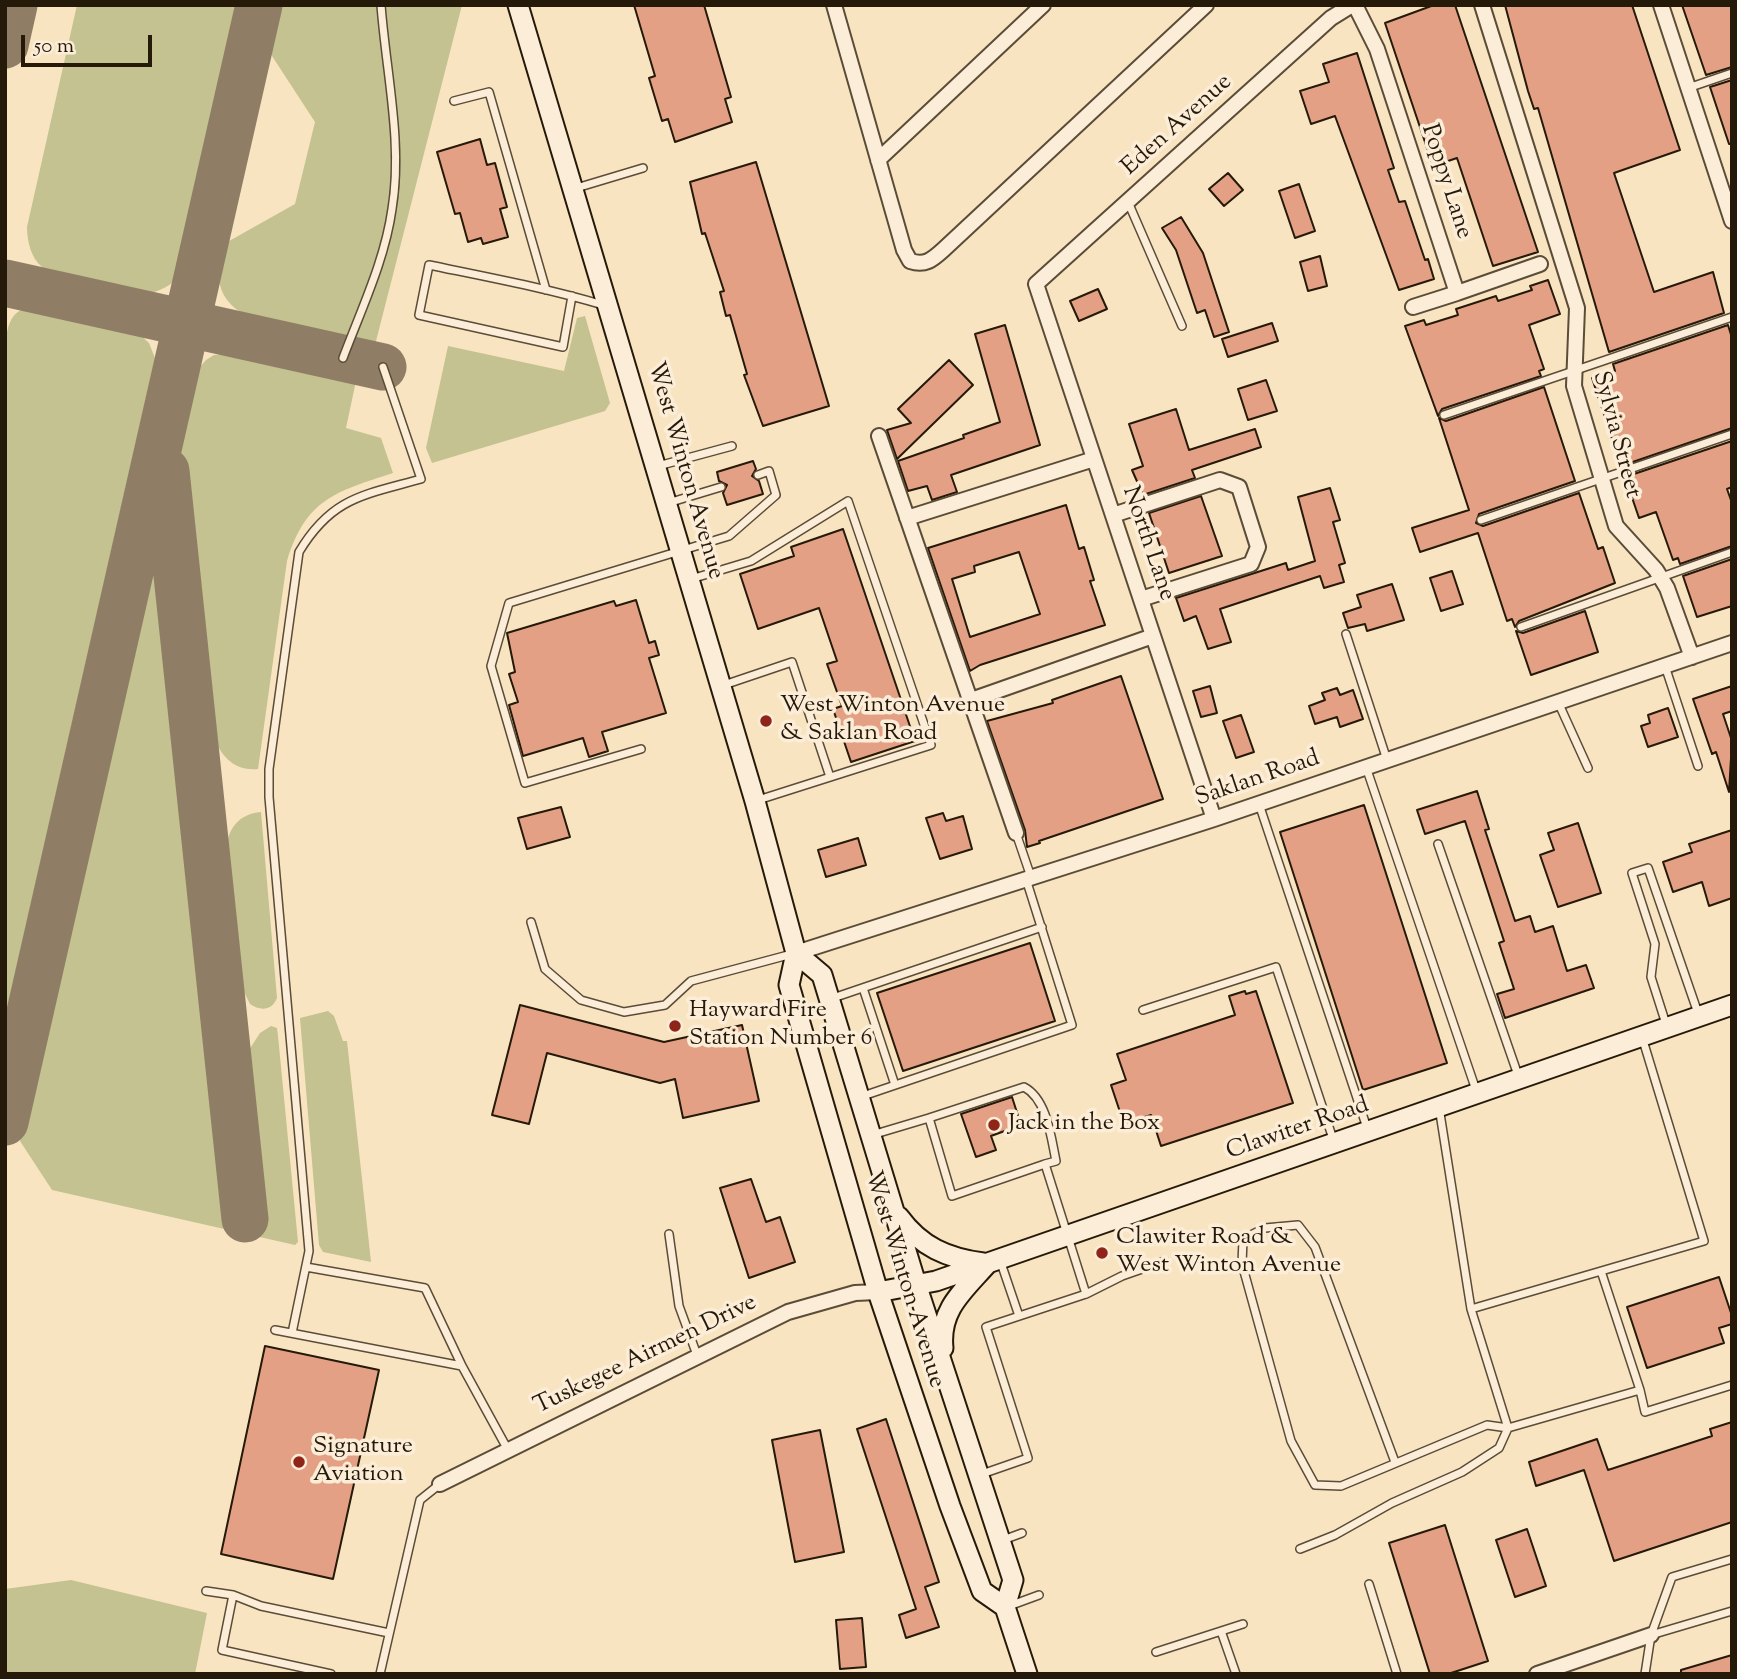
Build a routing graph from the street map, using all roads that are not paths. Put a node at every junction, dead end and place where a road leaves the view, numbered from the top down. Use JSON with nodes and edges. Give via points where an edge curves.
{"nodes":[{"id":1,"x":381,"y":5,"type":"edge"},
{"id":2,"x":518,"y":5,"type":"edge"},
{"id":3,"x":834,"y":5,"type":"edge"},
{"id":4,"x":1043,"y":5,"type":"edge"},
{"id":5,"x":1206,"y":5,"type":"edge"},
{"id":6,"x":1354,"y":5,"type":"edge"},
{"id":7,"x":1482,"y":5,"type":"edge"},
{"id":8,"x":1661,"y":5,"type":"edge"},
{"id":9,"x":1732,"y":74,"type":"edge"},
{"id":10,"x":1688,"y":88,"type":"junction"},
{"id":11,"x":454,"y":101,"type":"dead end"},
{"id":12,"x":878,"y":160,"type":"junction"},
{"id":13,"x":643,"y":168,"type":"dead end"},
{"id":14,"x":572,"y":189,"type":"junction"},
{"id":15,"x":1728,"y":194,"type":"edge"},
{"id":16,"x":1128,"y":201,"type":"junction"},
{"id":17,"x":1732,"y":221,"type":"edge"},
{"id":18,"x":1540,"y":264,"type":"dead end"},
{"id":19,"x":1036,"y":284,"type":"joint"},
{"id":20,"x":546,"y":290,"type":"junction"},
{"id":21,"x":1457,"y":293,"type":"junction"},
{"id":22,"x":572,"y":296,"type":"junction"},
{"id":23,"x":1413,"y":307,"type":"dead end"},
{"id":24,"x":611,"y":308,"type":"junction"},
{"id":25,"x":1732,"y":317,"type":"edge"},
{"id":26,"x":1182,"y":326,"type":"dead end"},
{"id":27,"x":343,"y":358,"type":"dead end"},
{"id":28,"x":383,"y":367,"type":"dead end"},
{"id":29,"x":1574,"y":370,"type":"junction"},
{"id":30,"x":1444,"y":415,"type":"dead end"},
{"id":31,"x":1732,"y":435,"type":"edge"},
{"id":32,"x":879,"y":436,"type":"dead end"},
{"id":33,"x":732,"y":446,"type":"dead end"},
{"id":34,"x":1094,"y":459,"type":"junction"},
{"id":35,"x":657,"y":466,"type":"junction"},
{"id":36,"x":758,"y":475,"type":"dead end"},
{"id":37,"x":1602,"y":478,"type":"junction"},
{"id":38,"x":721,"y":487,"type":"dead end"},
{"id":39,"x":668,"y":504,"type":"junction"},
{"id":40,"x":1113,"y":515,"type":"junction"},
{"id":41,"x":907,"y":518,"type":"junction"},
{"id":42,"x":1481,"y":520,"type":"dead end"},
{"id":43,"x":682,"y":552,"type":"junction"},
{"id":44,"x":1732,"y":552,"type":"edge"},
{"id":45,"x":1660,"y":576,"type":"junction"},
{"id":46,"x":691,"y":579,"type":"junction"},
{"id":47,"x":1141,"y":599,"type":"junction"},
{"id":48,"x":1521,"y":627,"type":"dead end"},
{"id":49,"x":1346,"y":634,"type":"dead end"},
{"id":50,"x":1153,"y":636,"type":"junction"},
{"id":51,"x":1732,"y":643,"type":"edge"},
{"id":52,"x":1692,"y":657,"type":"junction"},
{"id":53,"x":1665,"y":666,"type":"junction"},
{"id":54,"x":721,"y":686,"type":"junction"},
{"id":55,"x":971,"y":700,"type":"junction"},
{"id":56,"x":1558,"y":701,"type":"junction"},
{"id":57,"x":640,"y":749,"type":"dead end"},
{"id":58,"x":1387,"y":760,"type":"junction"},
{"id":59,"x":1698,"y":766,"type":"dead end"},
{"id":60,"x":1366,"y":767,"type":"junction"},
{"id":61,"x":1588,"y":768,"type":"dead end"},
{"id":62,"x":830,"y":776,"type":"junction"},
{"id":63,"x":755,"y":801,"type":"junction"},
{"id":64,"x":1259,"y":804,"type":"junction"},
{"id":65,"x":1214,"y":819,"type":"junction"},
{"id":66,"x":1016,"y":833,"type":"joint"},
{"id":67,"x":1438,"y":844,"type":"dead end"},
{"id":68,"x":1028,"y":878,"type":"junction"},
{"id":69,"x":531,"y":922,"type":"dead end"},
{"id":70,"x":1042,"y":927,"type":"junction"},
{"id":71,"x":796,"y":953,"type":"junction"},
{"id":72,"x":863,"y":988,"type":"junction"},
{"id":73,"x":829,"y":999,"type":"junction"},
{"id":74,"x":1732,"y":1005,"type":"edge"},
{"id":75,"x":1143,"y":1010,"type":"dead end"},
{"id":76,"x":1699,"y":1016,"type":"junction"},
{"id":77,"x":1668,"y":1027,"type":"junction"},
{"id":78,"x":1642,"y":1036,"type":"junction"},
{"id":79,"x":1519,"y":1079,"type":"junction"},
{"id":80,"x":895,"y":1085,"type":"junction"},
{"id":81,"x":1477,"y":1094,"type":"junction"},
{"id":82,"x":859,"y":1097,"type":"junction"},
{"id":83,"x":1439,"y":1107,"type":"junction"},
{"id":84,"x":929,"y":1118,"type":"junction"},
{"id":85,"x":1368,"y":1132,"type":"junction"},
{"id":86,"x":871,"y":1136,"type":"junction"},
{"id":87,"x":1335,"y":1143,"type":"junction"},
{"id":88,"x":1045,"y":1164,"type":"junction"},
{"id":89,"x":893,"y":1208,"type":"junction"},
{"id":90,"x":669,"y":1234,"type":"dead end"},
{"id":91,"x":1067,"y":1236,"type":"junction"},
{"id":92,"x":1165,"y":1261,"type":"dead end"},
{"id":93,"x":993,"y":1262,"type":"junction"},
{"id":94,"x":306,"y":1266,"type":"junction"},
{"id":95,"x":1601,"y":1270,"type":"junction"},
{"id":96,"x":917,"y":1287,"type":"junction"},
{"id":97,"x":878,"y":1292,"type":"junction"},
{"id":98,"x":1086,"y":1294,"type":"junction"},
{"id":99,"x":1471,"y":1309,"type":"junction"},
{"id":100,"x":1019,"y":1316,"type":"junction"},
{"id":101,"x":275,"y":1330,"type":"dead end"},
{"id":102,"x":292,"y":1333,"type":"junction"},
{"id":103,"x":697,"y":1355,"type":"junction"},
{"id":104,"x":462,"y":1366,"type":"junction"},
{"id":105,"x":947,"y":1379,"type":"junction"},
{"id":106,"x":1732,"y":1385,"type":"edge"},
{"id":107,"x":1640,"y":1390,"type":"junction"},
{"id":108,"x":1508,"y":1428,"type":"junction"},
{"id":109,"x":508,"y":1450,"type":"junction"},
{"id":110,"x":1395,"y":1462,"type":"junction"},
{"id":111,"x":979,"y":1475,"type":"junction"},
{"id":112,"x":440,"y":1484,"type":"joint"},
{"id":113,"x":1022,"y":1533,"type":"dead end"},
{"id":114,"x":1000,"y":1540,"type":"junction"},
{"id":115,"x":1300,"y":1549,"type":"dead end"},
{"id":116,"x":1732,"y":1559,"type":"edge"},
{"id":117,"x":1369,"y":1584,"type":"dead end"},
{"id":118,"x":206,"y":1591,"type":"dead end"},
{"id":119,"x":233,"y":1595,"type":"junction"},
{"id":120,"x":1039,"y":1595,"type":"dead end"},
{"id":121,"x":1005,"y":1607,"type":"junction"},
{"id":122,"x":1732,"y":1611,"type":"edge"},
{"id":123,"x":1243,"y":1624,"type":"dead end"},
{"id":124,"x":1222,"y":1631,"type":"junction"},
{"id":125,"x":389,"y":1633,"type":"junction"},
{"id":126,"x":1651,"y":1635,"type":"junction"},
{"id":127,"x":1156,"y":1652,"type":"dead end"},
{"id":128,"x":1570,"y":1668,"type":"edge"},
{"id":129,"x":331,"y":1674,"type":"edge"},
{"id":130,"x":380,"y":1674,"type":"edge"},
{"id":131,"x":1027,"y":1674,"type":"edge"},
{"id":132,"x":1236,"y":1674,"type":"edge"},
{"id":133,"x":1397,"y":1674,"type":"edge"},
{"id":134,"x":1537,"y":1674,"type":"edge"},
{"id":135,"x":1645,"y":1674,"type":"edge"}],
"edges":[{"from":1,"to":27,"type":"lane","via":[[395,139],[392,209],[377,268]]},
{"from":2,"to":14,"type":"main road","name":"West Winton Avenue"},
{"from":3,"to":12,"type":"street"},
{"from":4,"to":12,"type":"street"},
{"from":5,"to":12,"type":"street","via":[[928,263],[910,261],[904,250]]},
{"from":6,"to":16,"type":"street","name":"Eden Avenue","via":[[1331,18]]},
{"from":6,"to":21,"type":"street","name":"Poppy Lane","via":[[1377,49]]},
{"from":7,"to":29,"type":"street","name":"Sylvia Street","via":[[1577,308]]},
{"from":8,"to":10,"type":"street"},
{"from":9,"to":10,"type":"lane"},
{"from":10,"to":15,"type":"street"},
{"from":11,"to":20,"type":"lane","via":[[489,92]]},
{"from":13,"to":14,"type":"lane"},
{"from":14,"to":24,"type":"main road","name":"West Winton Avenue"},
{"from":15,"to":17,"type":"street"},
{"from":16,"to":19,"type":"street","name":"Eden Avenue"},
{"from":16,"to":26,"type":"lane"},
{"from":18,"to":21,"type":"street"},
{"from":19,"to":34,"type":"street","name":"North Lane"},
{"from":20,"to":22,"type":"lane"},
{"from":20,"to":22,"type":"lane","via":[[429,265],[419,315],[563,347]]},
{"from":21,"to":23,"type":"street"},
{"from":22,"to":24,"type":"lane"},
{"from":24,"to":35,"type":"main road","name":"West Winton Avenue"},
{"from":25,"to":29,"type":"lane"},
{"from":28,"to":94,"type":"lane","via":[[421,479],[338,506],[315,526],[299,552],[269,769],[309,1251]]},
{"from":29,"to":30,"type":"lane"},
{"from":29,"to":37,"type":"street","name":"Sylvia Street","via":[[1574,386]]},
{"from":31,"to":37,"type":"lane"},
{"from":32,"to":41,"type":"street"},
{"from":33,"to":35,"type":"lane"},
{"from":34,"to":40,"type":"street","name":"North Lane"},
{"from":34,"to":41,"type":"street"},
{"from":35,"to":39,"type":"main road","name":"West Winton Avenue"},
{"from":36,"to":43,"type":"lane","via":[[769,471],[776,495],[729,537]]},
{"from":37,"to":42,"type":"lane"},
{"from":37,"to":45,"type":"street","name":"Sylvia Street","via":[[1616,526]]},
{"from":38,"to":39,"type":"lane"},
{"from":39,"to":43,"type":"main road","name":"West Winton Avenue"},
{"from":40,"to":47,"type":"street","name":"North Lane"},
{"from":40,"to":47,"type":"street","via":[[1220,480],[1239,488],[1258,547],[1251,564]]},
{"from":41,"to":55,"type":"street"},
{"from":43,"to":46,"type":"main road","name":"West Winton Avenue"},
{"from":43,"to":57,"type":"lane","via":[[509,603],[491,666],[525,783]]},
{"from":44,"to":45,"type":"lane"},
{"from":45,"to":48,"type":"lane"},
{"from":45,"to":52,"type":"street","name":"Sylvia Street"},
{"from":46,"to":54,"type":"main road","name":"West Winton Avenue"},
{"from":46,"to":62,"type":"lane","via":[[751,561],[848,501],[931,745]]},
{"from":47,"to":50,"type":"street","name":"North Lane"},
{"from":49,"to":58,"type":"lane"},
{"from":50,"to":55,"type":"street"},
{"from":50,"to":65,"type":"street","name":"North Lane"},
{"from":51,"to":52,"type":"street","name":"Saklan Road"},
{"from":52,"to":53,"type":"street","name":"Saklan Road"},
{"from":53,"to":56,"type":"street","name":"Saklan Road"},
{"from":53,"to":59,"type":"lane"},
{"from":54,"to":62,"type":"lane","via":[[792,663]]},
{"from":54,"to":63,"type":"main road","name":"West Winton Avenue"},
{"from":55,"to":66,"type":"street"},
{"from":56,"to":58,"type":"street","name":"Saklan Road"},
{"from":56,"to":61,"type":"lane"},
{"from":58,"to":60,"type":"street","name":"Saklan Road"},
{"from":60,"to":64,"type":"street","name":"Saklan Road"},
{"from":60,"to":81,"type":"lane"},
{"from":62,"to":63,"type":"lane"},
{"from":63,"to":71,"type":"main road","name":"West Winton Avenue"},
{"from":64,"to":65,"type":"street","name":"Saklan Road"},
{"from":64,"to":85,"type":"lane"},
{"from":65,"to":68,"type":"street","name":"Saklan Road"},
{"from":66,"to":68,"type":"lane"},
{"from":67,"to":79,"type":"lane"},
{"from":68,"to":70,"type":"lane"},
{"from":68,"to":71,"type":"street","name":"Saklan Road"},
{"from":69,"to":71,"type":"lane","via":[[545,969],[581,1000],[624,1012],[665,1005],[691,981]]},
{"from":70,"to":72,"type":"lane"},
{"from":70,"to":80,"type":"lane","via":[[1072,1025]]},
{"from":71,"to":73,"type":"main road","name":"West Winton Avenue","via":[[822,975]]},
{"from":71,"to":97,"type":"main road","name":"West Winton Avenue","via":[[789,985]]},
{"from":72,"to":73,"type":"lane"},
{"from":72,"to":80,"type":"lane"},
{"from":73,"to":82,"type":"main road","name":"West Winton Avenue"},
{"from":74,"to":76,"type":"main road","name":"Clawiter Road"},
{"from":75,"to":87,"type":"lane","via":[[1276,967]]},
{"from":76,"to":77,"type":"main road","name":"Clawiter Road"},
{"from":76,"to":77,"type":"lane","via":[[1648,868],[1632,873],[1655,944],[1651,977]]},
{"from":77,"to":78,"type":"main road","name":"Clawiter Road"},
{"from":78,"to":79,"type":"main road","name":"Clawiter Road"},
{"from":78,"to":95,"type":"lane","via":[[1704,1241]]},
{"from":79,"to":81,"type":"main road","name":"Clawiter Road"},
{"from":80,"to":82,"type":"lane"},
{"from":81,"to":83,"type":"main road","name":"Clawiter Road"},
{"from":82,"to":86,"type":"main road","name":"West Winton Avenue"},
{"from":83,"to":85,"type":"main road","name":"Clawiter Road"},
{"from":83,"to":99,"type":"lane"},
{"from":84,"to":86,"type":"lane"},
{"from":84,"to":88,"type":"lane","via":[[952,1196]]},
{"from":84,"to":88,"type":"lane","via":[[1024,1087],[1042,1107],[1051,1136],[1056,1161]]},
{"from":85,"to":87,"type":"main road","name":"Clawiter Road"},
{"from":86,"to":89,"type":"main road","name":"West Winton Avenue"},
{"from":87,"to":91,"type":"main road","name":"Clawiter Road"},
{"from":88,"to":91,"type":"lane"},
{"from":89,"to":93,"type":"main road","via":[[928,1247],[954,1259]]},
{"from":89,"to":96,"type":"main road","name":"West Winton Avenue"},
{"from":90,"to":103,"type":"lane","via":[[679,1306]]},
{"from":91,"to":93,"type":"main road","name":"Clawiter Road"},
{"from":91,"to":98,"type":"lane"},
{"from":92,"to":98,"type":"lane"},
{"from":93,"to":96,"type":"main road","name":"Clawiter Road"},
{"from":93,"to":100,"type":"lane"},
{"from":93,"to":105,"type":"main road","via":[[949,1307],[941,1329]]},
{"from":94,"to":102,"type":"lane"},
{"from":94,"to":104,"type":"lane","via":[[425,1289]]},
{"from":95,"to":99,"type":"lane"},
{"from":95,"to":107,"type":"lane"},
{"from":96,"to":97,"type":"main road","name":"Clawiter Road"},
{"from":96,"to":105,"type":"main road","name":"West Winton Avenue"},
{"from":97,"to":103,"type":"street","name":"Tuskegee Airmen Drive","via":[[855,1293],[788,1312]]},
{"from":97,"to":121,"type":"main road","name":"West Winton Avenue","via":[[982,1591]]},
{"from":98,"to":100,"type":"lane"},
{"from":99,"to":108,"type":"lane"},
{"from":100,"to":111,"type":"lane","via":[[986,1327],[1028,1458]]},
{"from":101,"to":102,"type":"lane"},
{"from":102,"to":104,"type":"lane"},
{"from":103,"to":109,"type":"street","name":"Tuskegee Airmen Drive"},
{"from":104,"to":109,"type":"lane"},
{"from":105,"to":111,"type":"main road","name":"West Winton Avenue"},
{"from":106,"to":107,"type":"lane","via":[[1645,1412]]},
{"from":107,"to":108,"type":"lane"},
{"from":108,"to":110,"type":"lane","via":[[1487,1425]]},
{"from":108,"to":115,"type":"lane","via":[[1499,1448],[1462,1472]]},
{"from":109,"to":112,"type":"street","name":"Tuskegee Airmen Drive"},
{"from":110,"to":110,"type":"lane","via":[[1341,1486],[1315,1485],[1291,1441],[1242,1264],[1243,1239],[1265,1228],[1298,1225],[1315,1247]]},
{"from":111,"to":114,"type":"main road","name":"West Winton Avenue"},
{"from":112,"to":125,"type":"lane","via":[[421,1500]]},
{"from":113,"to":114,"type":"lane"},
{"from":114,"to":121,"type":"main road","name":"West Winton Avenue","via":[[1013,1580]]},
{"from":116,"to":126,"type":"lane","via":[[1672,1577]]},
{"from":117,"to":133,"type":"lane"},
{"from":118,"to":119,"type":"lane"},
{"from":119,"to":125,"type":"lane","via":[[261,1606]]},
{"from":119,"to":129,"type":"lane","via":[[222,1650]]},
{"from":120,"to":121,"type":"lane"},
{"from":121,"to":131,"type":"main road","name":"West Winton Avenue"},
{"from":122,"to":126,"type":"lane"},
{"from":123,"to":124,"type":"lane"},
{"from":124,"to":127,"type":"lane"},
{"from":124,"to":132,"type":"lane"},
{"from":125,"to":130,"type":"lane"},
{"from":126,"to":128,"type":"street"},
{"from":126,"to":135,"type":"lane"},
{"from":128,"to":134,"type":"street"}]}
